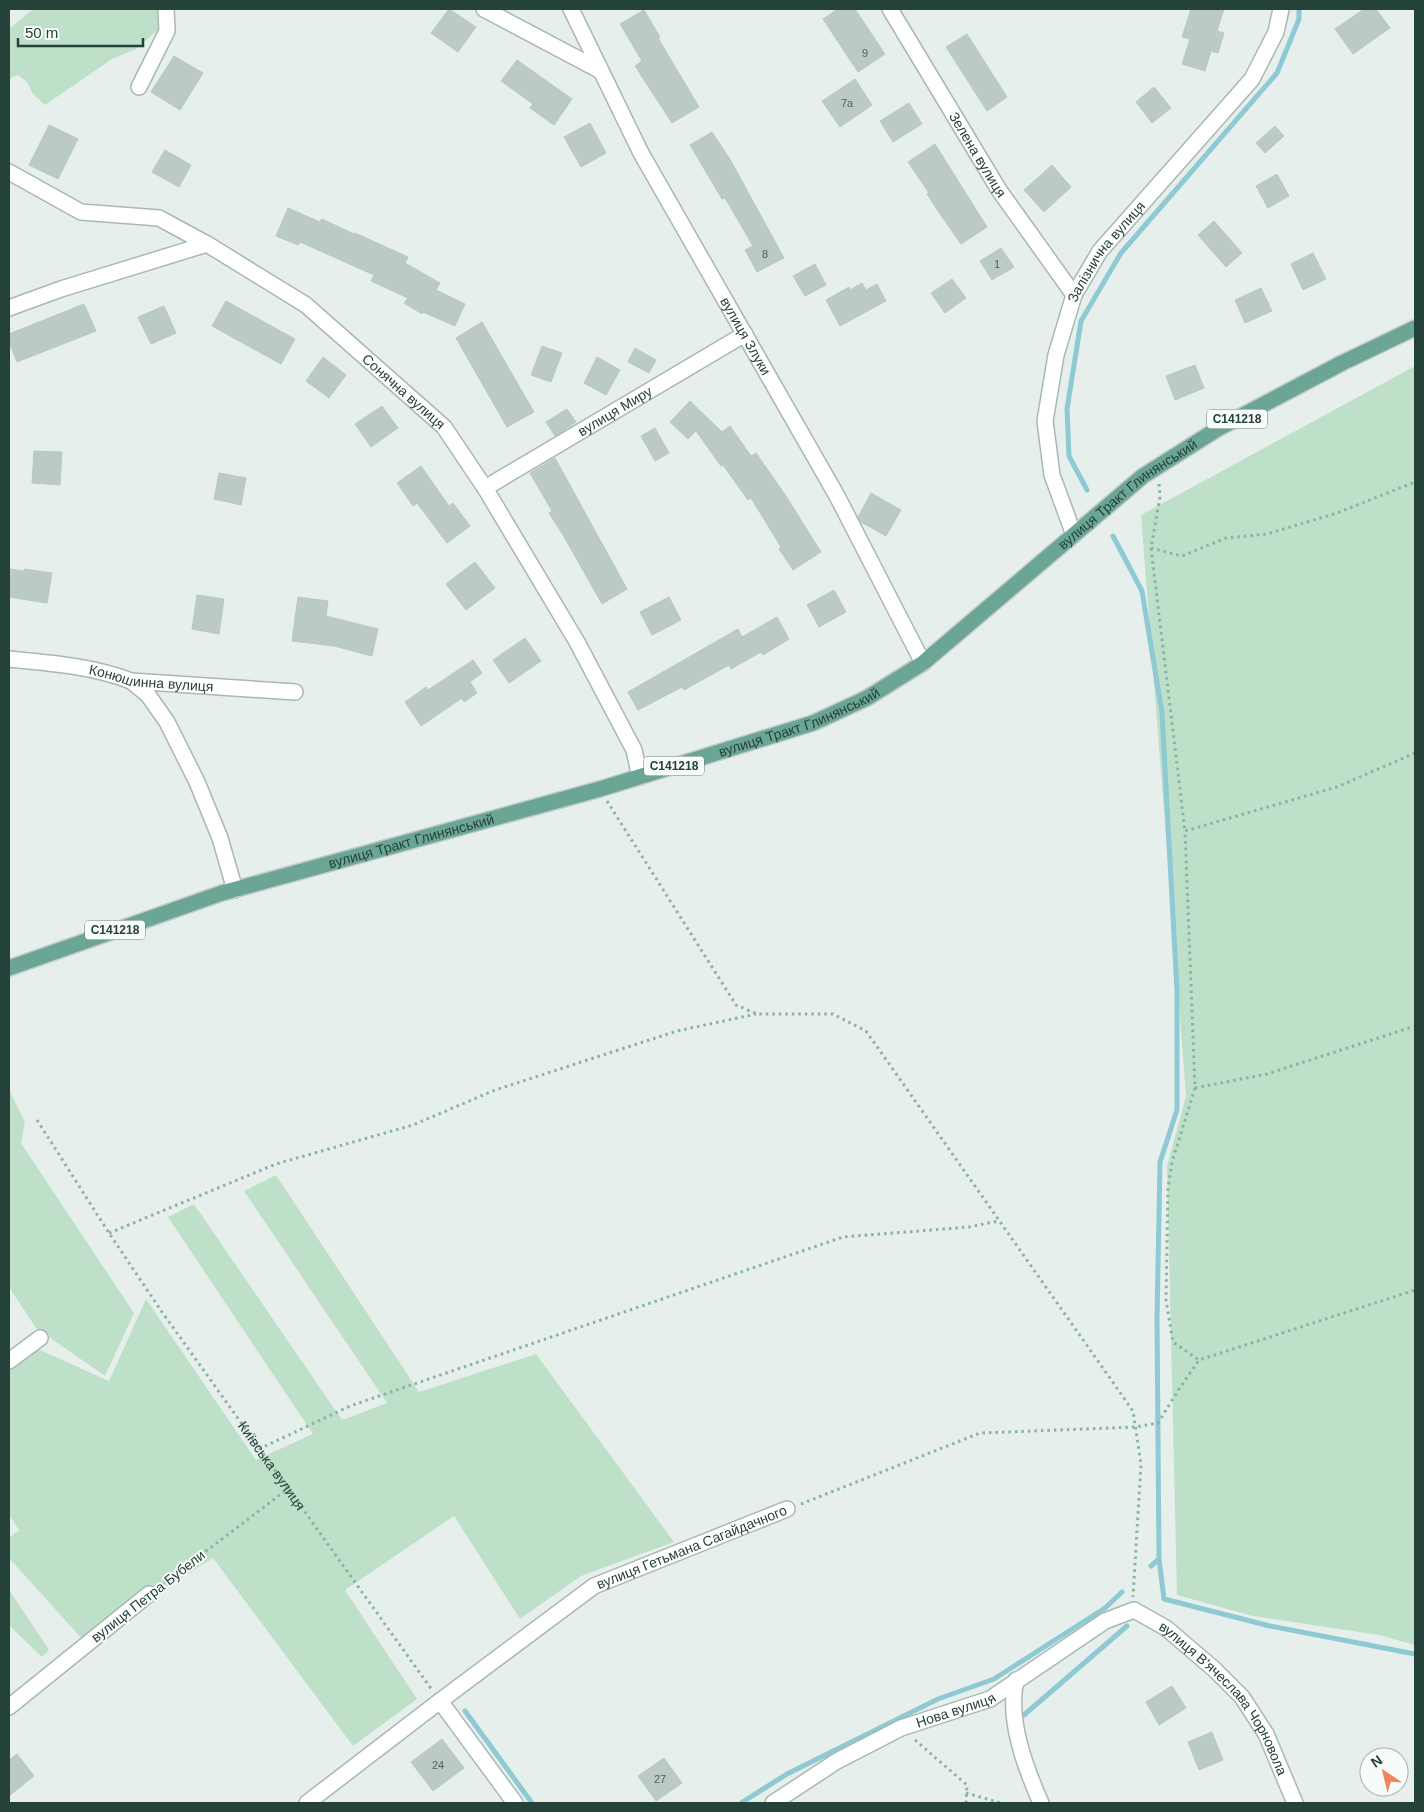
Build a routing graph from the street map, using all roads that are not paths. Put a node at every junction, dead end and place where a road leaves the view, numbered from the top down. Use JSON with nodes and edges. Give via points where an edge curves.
{"nodes":[{"id":1,"x":166,"y":9,"type":"edge"},
{"id":2,"x":484,"y":9,"type":"edge"},
{"id":3,"x":571,"y":9,"type":"edge"},
{"id":4,"x":890,"y":9,"type":"edge"},
{"id":5,"x":1281,"y":9,"type":"edge"},
{"id":6,"x":601,"y":70,"type":"junction"},
{"id":7,"x":139,"y":87,"type":"dead end"},
{"id":8,"x":9,"y":172,"type":"edge"},
{"id":9,"x":207,"y":244,"type":"junction"},
{"id":10,"x":1074,"y":295,"type":"junction"},
{"id":11,"x":9,"y":308,"type":"edge"},
{"id":12,"x":1415,"y":328,"type":"edge"},
{"id":13,"x":745,"y":334,"type":"junction"},
{"id":14,"x":484,"y":488,"type":"junction"},
{"id":15,"x":1074,"y":535,"type":"junction"},
{"id":16,"x":9,"y":658,"type":"edge"},
{"id":17,"x":923,"y":663,"type":"junction"},
{"id":18,"x":131,"y":681,"type":"junction"},
{"id":19,"x":295,"y":692,"type":"dead end"},
{"id":20,"x":640,"y":777,"type":"junction"},
{"id":21,"x":235,"y":890,"type":"junction"},
{"id":22,"x":9,"y":968,"type":"edge"},
{"id":23,"x":40,"y":1338,"type":"dead end"},
{"id":24,"x":9,"y":1361,"type":"edge"},
{"id":25,"x":787,"y":1509,"type":"road end"},
{"id":26,"x":149,"y":1594,"type":"road end"},
{"id":27,"x":1134,"y":1610,"type":"joint"},
{"id":28,"x":1016,"y":1680,"type":"junction"},
{"id":29,"x":440,"y":1701,"type":"junction"},
{"id":30,"x":9,"y":1707,"type":"edge"},
{"id":31,"x":307,"y":1803,"type":"edge"},
{"id":32,"x":515,"y":1803,"type":"edge"},
{"id":33,"x":773,"y":1803,"type":"edge"},
{"id":34,"x":1041,"y":1803,"type":"edge"},
{"id":35,"x":1295,"y":1803,"type":"edge"}],
"edges":[{"from":1,"to":7,"type":"street","via":[[167,31]]},
{"from":2,"to":6,"type":"street"},
{"from":3,"to":6,"type":"street","name":"вулиця Злуки"},
{"from":4,"to":10,"type":"street","name":"Зелена вулиця","via":[[999,190]]},
{"from":5,"to":10,"type":"street","name":"Залізнична вулиця","via":[[1276,32],[1252,79],[1100,251]]},
{"from":6,"to":13,"type":"street","name":"вулиця Злуки","via":[[641,153]]},
{"from":8,"to":9,"type":"street","via":[[81,212],[159,218]]},
{"from":9,"to":11,"type":"street"},
{"from":9,"to":14,"type":"street","name":"Сонячна вулиця","via":[[306,305],[328,324],[444,427]]},
{"from":10,"to":15,"type":"street","name":"Залізнична вулиця","via":[[1056,355],[1046,421],[1052,475]]},
{"from":12,"to":15,"type":"main road","name":"вулиця Тракт Глинянський","number":"С141218","via":[[1219,428],[1143,476]]},
{"from":13,"to":14,"type":"street","name":"вулиця Миру"},
{"from":13,"to":17,"type":"street","name":"вулиця Злуки","via":[[837,496]]},
{"from":14,"to":20,"type":"street","name":"Сонячна вулиця","via":[[577,642],[634,750]]},
{"from":15,"to":17,"type":"main road","name":"вулиця Тракт Глинянський","number":"С141218"},
{"from":16,"to":18,"type":"street","name":"Конюшинна вулиця","via":[[93,670]]},
{"from":17,"to":20,"type":"main road","name":"вулиця Тракт Глинянський","number":"С141218","via":[[867,698],[813,723]]},
{"from":18,"to":19,"type":"street","name":"Конюшинна вулиця"},
{"from":18,"to":21,"type":"street","via":[[148,694],[197,782],[220,838]]},
{"from":20,"to":21,"type":"main road","name":"вулиця Тракт Глинянський","number":"С141218"},
{"from":21,"to":22,"type":"main road","name":"вулиця Тракт Глинянський","number":"С141218"},
{"from":23,"to":24,"type":"street"},
{"from":25,"to":29,"type":"street","name":"вулиця Гетьмана Сагайдачного","via":[[594,1586]]},
{"from":26,"to":30,"type":"street","name":"вулиця Петра Бубели"},
{"from":27,"to":28,"type":"street","name":"Нова вулиця","via":[[1105,1621]]},
{"from":27,"to":35,"type":"street","name":"вулиця В'ячеслава Чорновола","via":[[1166,1628],[1242,1697],[1266,1734]]},
{"from":28,"to":33,"type":"street","name":"Нова вулиця","via":[[990,1699],[901,1728],[836,1761]]},
{"from":28,"to":34,"type":"street","via":[[1012,1705],[1023,1757]]},
{"from":29,"to":31,"type":"street","name":"вулиця Гетьмана Сагайдачного"},
{"from":29,"to":32,"type":"street"}]}
